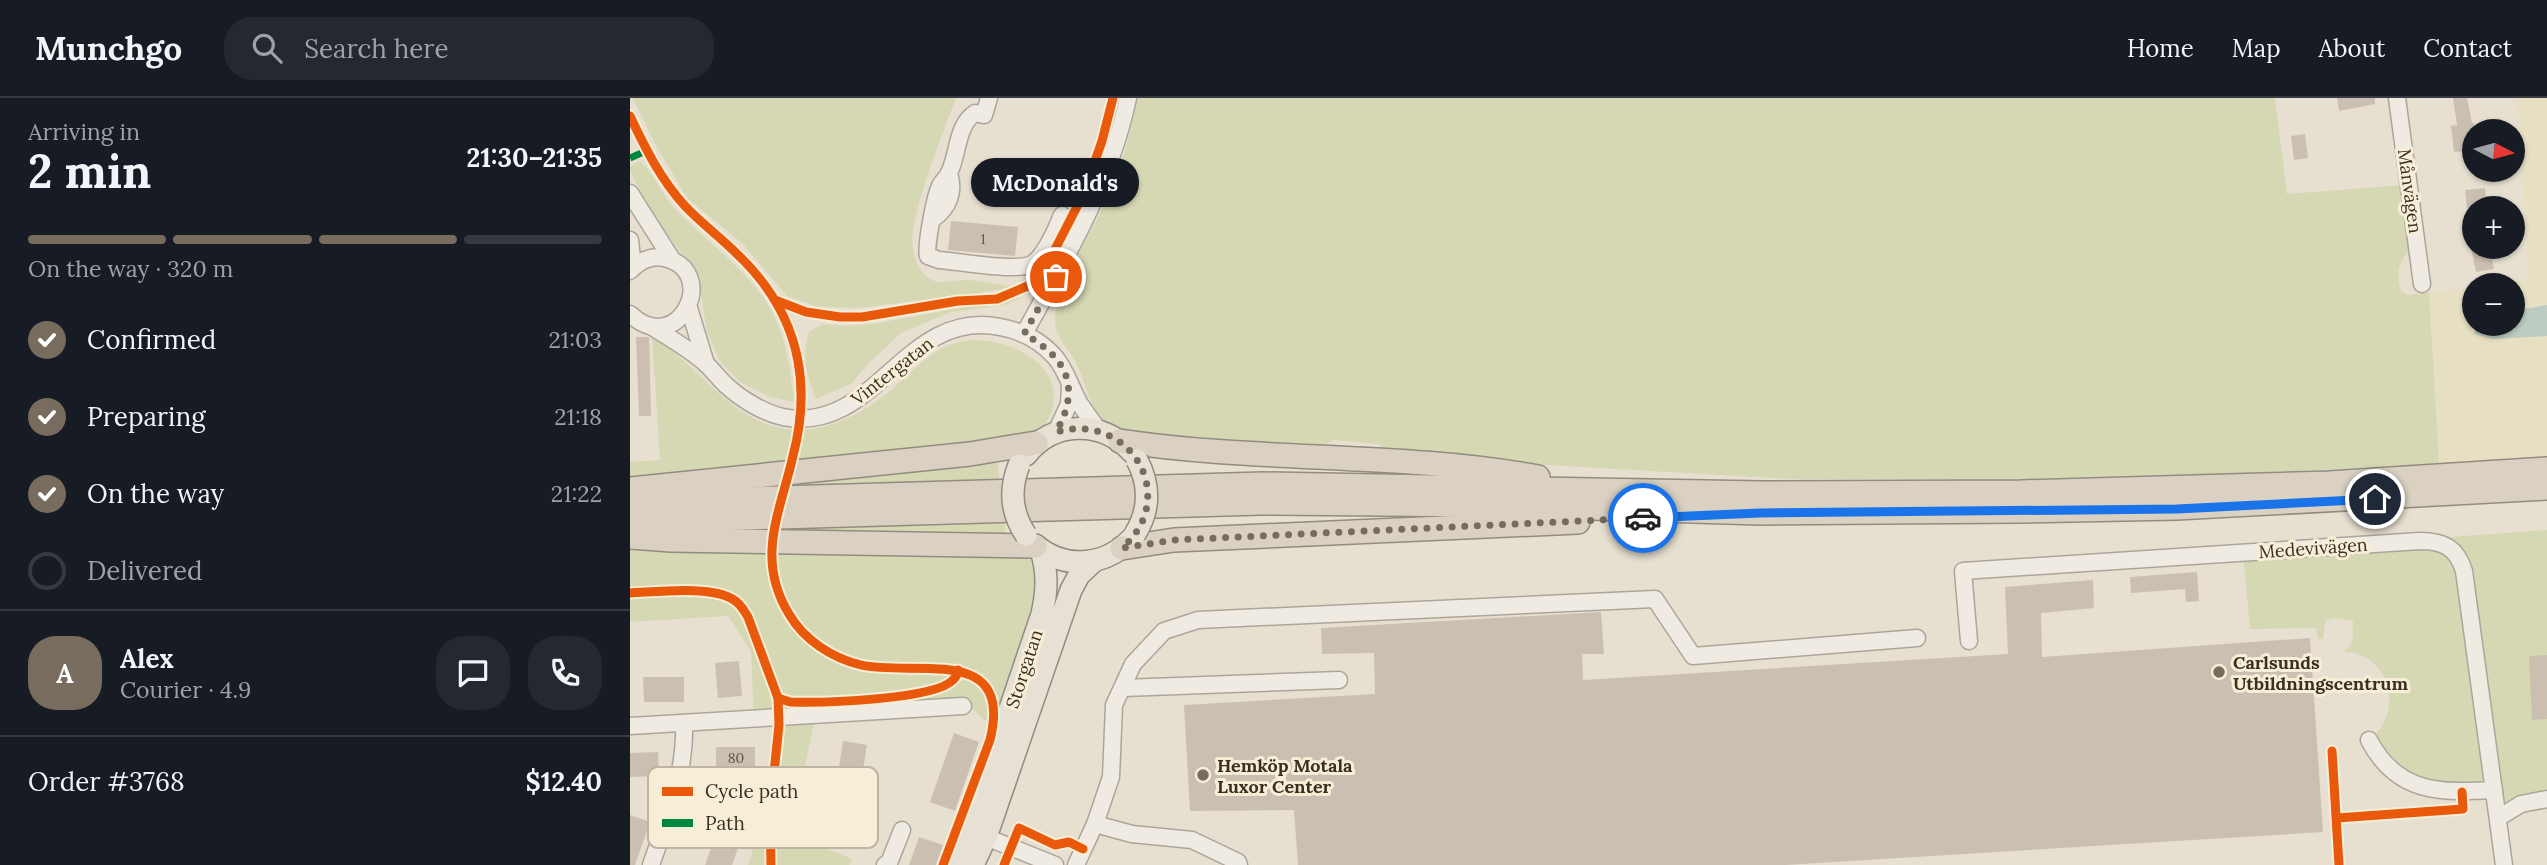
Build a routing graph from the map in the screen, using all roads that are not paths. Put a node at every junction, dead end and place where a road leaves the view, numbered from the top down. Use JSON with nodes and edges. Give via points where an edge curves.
{"nodes":[{"id":1,"x":989,"y":98,"type":"edge"},
{"id":2,"x":1128,"y":98,"type":"edge"},
{"id":3,"x":2397,"y":98,"type":"edge"},
{"id":4,"x":630,"y":193,"type":"edge"},
{"id":5,"x":1062,"y":215,"type":"dead end"},
{"id":6,"x":630,"y":240,"type":"edge"},
{"id":7,"x":673,"y":261,"type":"junction"},
{"id":8,"x":632,"y":269,"type":"edge"},
{"id":9,"x":2422,"y":284,"type":"dead end"},
{"id":10,"x":689,"y":308,"type":"junction"},
{"id":11,"x":637,"y":320,"type":"edge"},
{"id":12,"x":1024,"y":334,"type":"junction"},
{"id":13,"x":706,"y":364,"type":"junction"},
{"id":14,"x":1070,"y":384,"type":"junction"},
{"id":15,"x":1099,"y":430,"type":"junction"},
{"id":16,"x":1046,"y":438,"type":"junction"},
{"id":17,"x":1120,"y":441,"type":"junction"},
{"id":18,"x":2547,"y":469,"type":"edge"},
{"id":19,"x":2547,"y":488,"type":"edge"},
{"id":20,"x":630,"y":489,"type":"edge"},
{"id":21,"x":1614,"y":490,"type":"junction"},
{"id":22,"x":630,"y":506,"type":"edge"},
{"id":23,"x":1760,"y":513,"type":"junction"},
{"id":24,"x":630,"y":524,"type":"edge"},
{"id":25,"x":630,"y":537,"type":"edge"},
{"id":26,"x":1128,"y":541,"type":"junction"},
{"id":27,"x":1034,"y":544,"type":"junction"},
{"id":28,"x":1094,"y":561,"type":"junction"},
{"id":29,"x":1917,"y":638,"type":"dead end"},
{"id":30,"x":1969,"y":641,"type":"dead end"},
{"id":31,"x":1339,"y":680,"type":"dead end"},
{"id":32,"x":1123,"y":688,"type":"junction"},
{"id":33,"x":963,"y":706,"type":"dead end"},
{"id":34,"x":684,"y":723,"type":"junction"},
{"id":35,"x":630,"y":726,"type":"edge"},
{"id":36,"x":2368,"y":740,"type":"dead end"},
{"id":37,"x":681,"y":767,"type":"edge"},
{"id":38,"x":2494,"y":790,"type":"junction"},
{"id":39,"x":2547,"y":799,"type":"edge"},
{"id":40,"x":2498,"y":818,"type":"junction"},
{"id":41,"x":1095,"y":824,"type":"junction"},
{"id":42,"x":902,"y":830,"type":"dead end"},
{"id":43,"x":977,"y":834,"type":"junction"},
{"id":44,"x":657,"y":848,"type":"edge"},
{"id":45,"x":651,"y":865,"type":"edge"},
{"id":46,"x":885,"y":865,"type":"edge"},
{"id":47,"x":957,"y":865,"type":"edge"},
{"id":48,"x":973,"y":865,"type":"edge"},
{"id":49,"x":1055,"y":865,"type":"edge"},
{"id":50,"x":1076,"y":865,"type":"edge"},
{"id":51,"x":1239,"y":865,"type":"edge"},
{"id":52,"x":2504,"y":865,"type":"edge"}],
"edges":[{"from":1,"to":5,"type":"street","via":[[984,115],[975,113],[967,118],[949,173],[940,185],[933,205],[928,256],[1020,268],[1035,262]]},
{"from":2,"to":12,"type":"street","via":[[1104,179]]},
{"from":3,"to":9,"type":"street","name":"Månvägen"},
{"from":4,"to":7,"type":"street","name":"Vintergatan"},
{"from":6,"to":8,"type":"street"},
{"from":7,"to":8,"type":"street","via":[[652,258]]},
{"from":7,"to":10,"type":"street","name":"Vintergatan","via":[[691,281]]},
{"from":10,"to":11,"type":"street","via":[[667,326]]},
{"from":10,"to":13,"type":"street","name":"Vintergatan"},
{"from":11,"to":13,"type":"street","name":"Vintergatan"},
{"from":12,"to":13,"type":"street","name":"Vintergatan","via":[[980,325],[937,335],[846,407],[810,417],[780,416],[754,404],[728,387]]},
{"from":12,"to":14,"type":"street","name":"Vintergatan","via":[[1056,358]]},
{"from":14,"to":15,"type":"street","name":"Vintergatan"},
{"from":14,"to":16,"type":"street","via":[[1069,404]]},
{"from":15,"to":16,"type":"main road","via":[[1077,428]]},
{"from":15,"to":17,"type":"main road"},
{"from":16,"to":20,"type":"highway","via":[[970,454]]},
{"from":16,"to":27,"type":"main road","bridge":true,"via":[[1019,466],[1014,479],[1016,516]]},
{"from":17,"to":21,"type":"highway","via":[[1446,466]]},
{"from":17,"to":26,"type":"main road","bridge":true,"via":[[1137,460],[1147,502],[1143,519]]},
{"from":18,"to":21,"type":"highway","via":[[2150,490],[1888,494]]},
{"from":19,"to":23,"type":"highway","via":[[2177,509]]},
{"from":21,"to":22,"type":"highway","via":[[1263,484]]},
{"from":23,"to":24,"type":"highway","via":[[1261,503]]},
{"from":23,"to":26,"type":"highway"},
{"from":25,"to":27,"type":"highway"},
{"from":26,"to":28,"type":"main road"},
{"from":27,"to":28,"type":"main road","via":[[1066,561]]},
{"from":27,"to":43,"type":"main road","name":"Storgatan","via":[[1047,571],[1047,589]]},
{"from":28,"to":43,"type":"main road","name":"Storgatan","via":[[1071,590]]},
{"from":29,"to":32,"type":"street","via":[[1693,656],[1655,599],[1198,620],[1164,631],[1133,664]]},
{"from":30,"to":38,"type":"street","name":"Medevivägen","via":[[1962,571],[2440,542],[2456,553],[2464,571]]},
{"from":31,"to":32,"type":"street"},
{"from":32,"to":41,"type":"street","via":[[1114,705],[1111,777]]},
{"from":33,"to":34,"type":"street"},
{"from":34,"to":35,"type":"street"},
{"from":34,"to":37,"type":"street"},
{"from":36,"to":38,"type":"street","via":[[2395,774],[2407,781],[2442,792]]},
{"from":38,"to":40,"type":"street","name":"Medevivägen"},
{"from":39,"to":40,"type":"street","via":[[2521,803]]},
{"from":40,"to":52,"type":"street","name":"Medevivägen"},
{"from":41,"to":50,"type":"street"},
{"from":41,"to":51,"type":"street","via":[[1132,834],[1192,840]]},
{"from":42,"to":46,"type":"street"},
{"from":43,"to":47,"type":"main road","name":"Storgatan"},
{"from":43,"to":48,"type":"main road","name":"Storgatan"},
{"from":43,"to":49,"type":"street"},
{"from":44,"to":45,"type":"street"}]}
